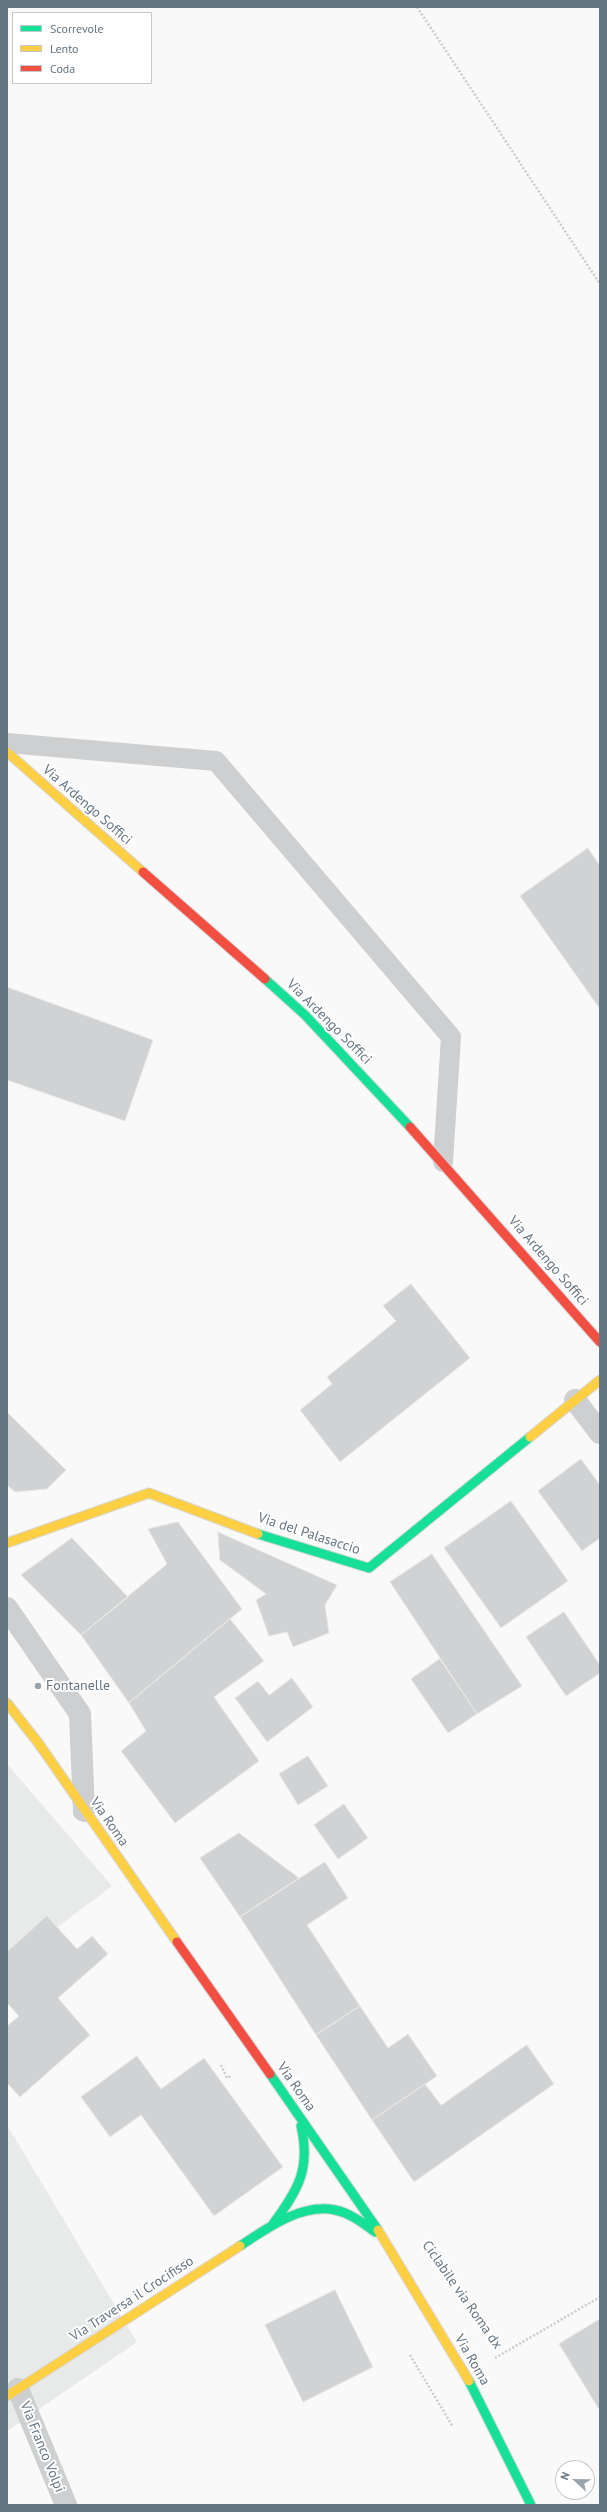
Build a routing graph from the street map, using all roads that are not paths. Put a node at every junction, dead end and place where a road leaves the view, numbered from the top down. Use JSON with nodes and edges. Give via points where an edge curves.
{"nodes":[{"id":1,"x":7,"y":743,"type":"edge"},
{"id":2,"x":7,"y":752,"type":"edge"},
{"id":3,"x":443,"y":1162,"type":"junction"},
{"id":4,"x":600,"y":1342,"type":"edge"},
{"id":5,"x":600,"y":1380,"type":"edge"},
{"id":6,"x":575,"y":1400,"type":"junction"},
{"id":7,"x":600,"y":1433,"type":"edge"},
{"id":8,"x":7,"y":1543,"type":"edge"},
{"id":9,"x":7,"y":1608,"type":"edge"},
{"id":10,"x":7,"y":1703,"type":"edge"},
{"id":11,"x":84,"y":1811,"type":"junction"},
{"id":12,"x":297,"y":2113,"type":"junction"},
{"id":13,"x":272,"y":2225,"type":"junction"},
{"id":14,"x":384,"y":2238,"type":"junction"},
{"id":15,"x":12,"y":2393,"type":"edge"},
{"id":16,"x":66,"y":2505,"type":"edge"},
{"id":17,"x":531,"y":2505,"type":"edge"}],
"edges":[{"from":1,"to":3,"type":"lane","via":[[216,761],[451,1036]]},
{"from":2,"to":3,"type":"main road","name":"Via Ardengo Soffici","via":[[305,1015]]},
{"from":3,"to":4,"type":"main road","name":"Via Ardengo Soffici"},
{"from":5,"to":6,"type":"main road","name":"Via del Palasaccio"},
{"from":6,"to":7,"type":"street"},
{"from":6,"to":8,"type":"main road","name":"Via del Palasaccio","via":[[369,1568],[264,1536],[149,1492]]},
{"from":9,"to":11,"type":"street","via":[[80,1714]]},
{"from":10,"to":11,"type":"main road","name":"Via Roma","via":[[39,1744]]},
{"from":11,"to":12,"type":"main road","name":"Via Roma"},
{"from":12,"to":13,"type":"main road","name":"Via Traversa il Crocifisso","via":[[307,2144],[302,2178],[291,2200]]},
{"from":12,"to":14,"type":"main road","name":"Via Roma"},
{"from":13,"to":14,"type":"main road","name":"Via Traversa il Crocifisso","via":[[311,2209],[337,2209],[361,2221]]},
{"from":13,"to":15,"type":"main road","name":"Via Traversa il Crocifisso"},
{"from":14,"to":17,"type":"main road","name":"Via Roma","via":[[467,2377]]},
{"from":15,"to":16,"type":"street","name":"Via Franco Volpi"}]}
